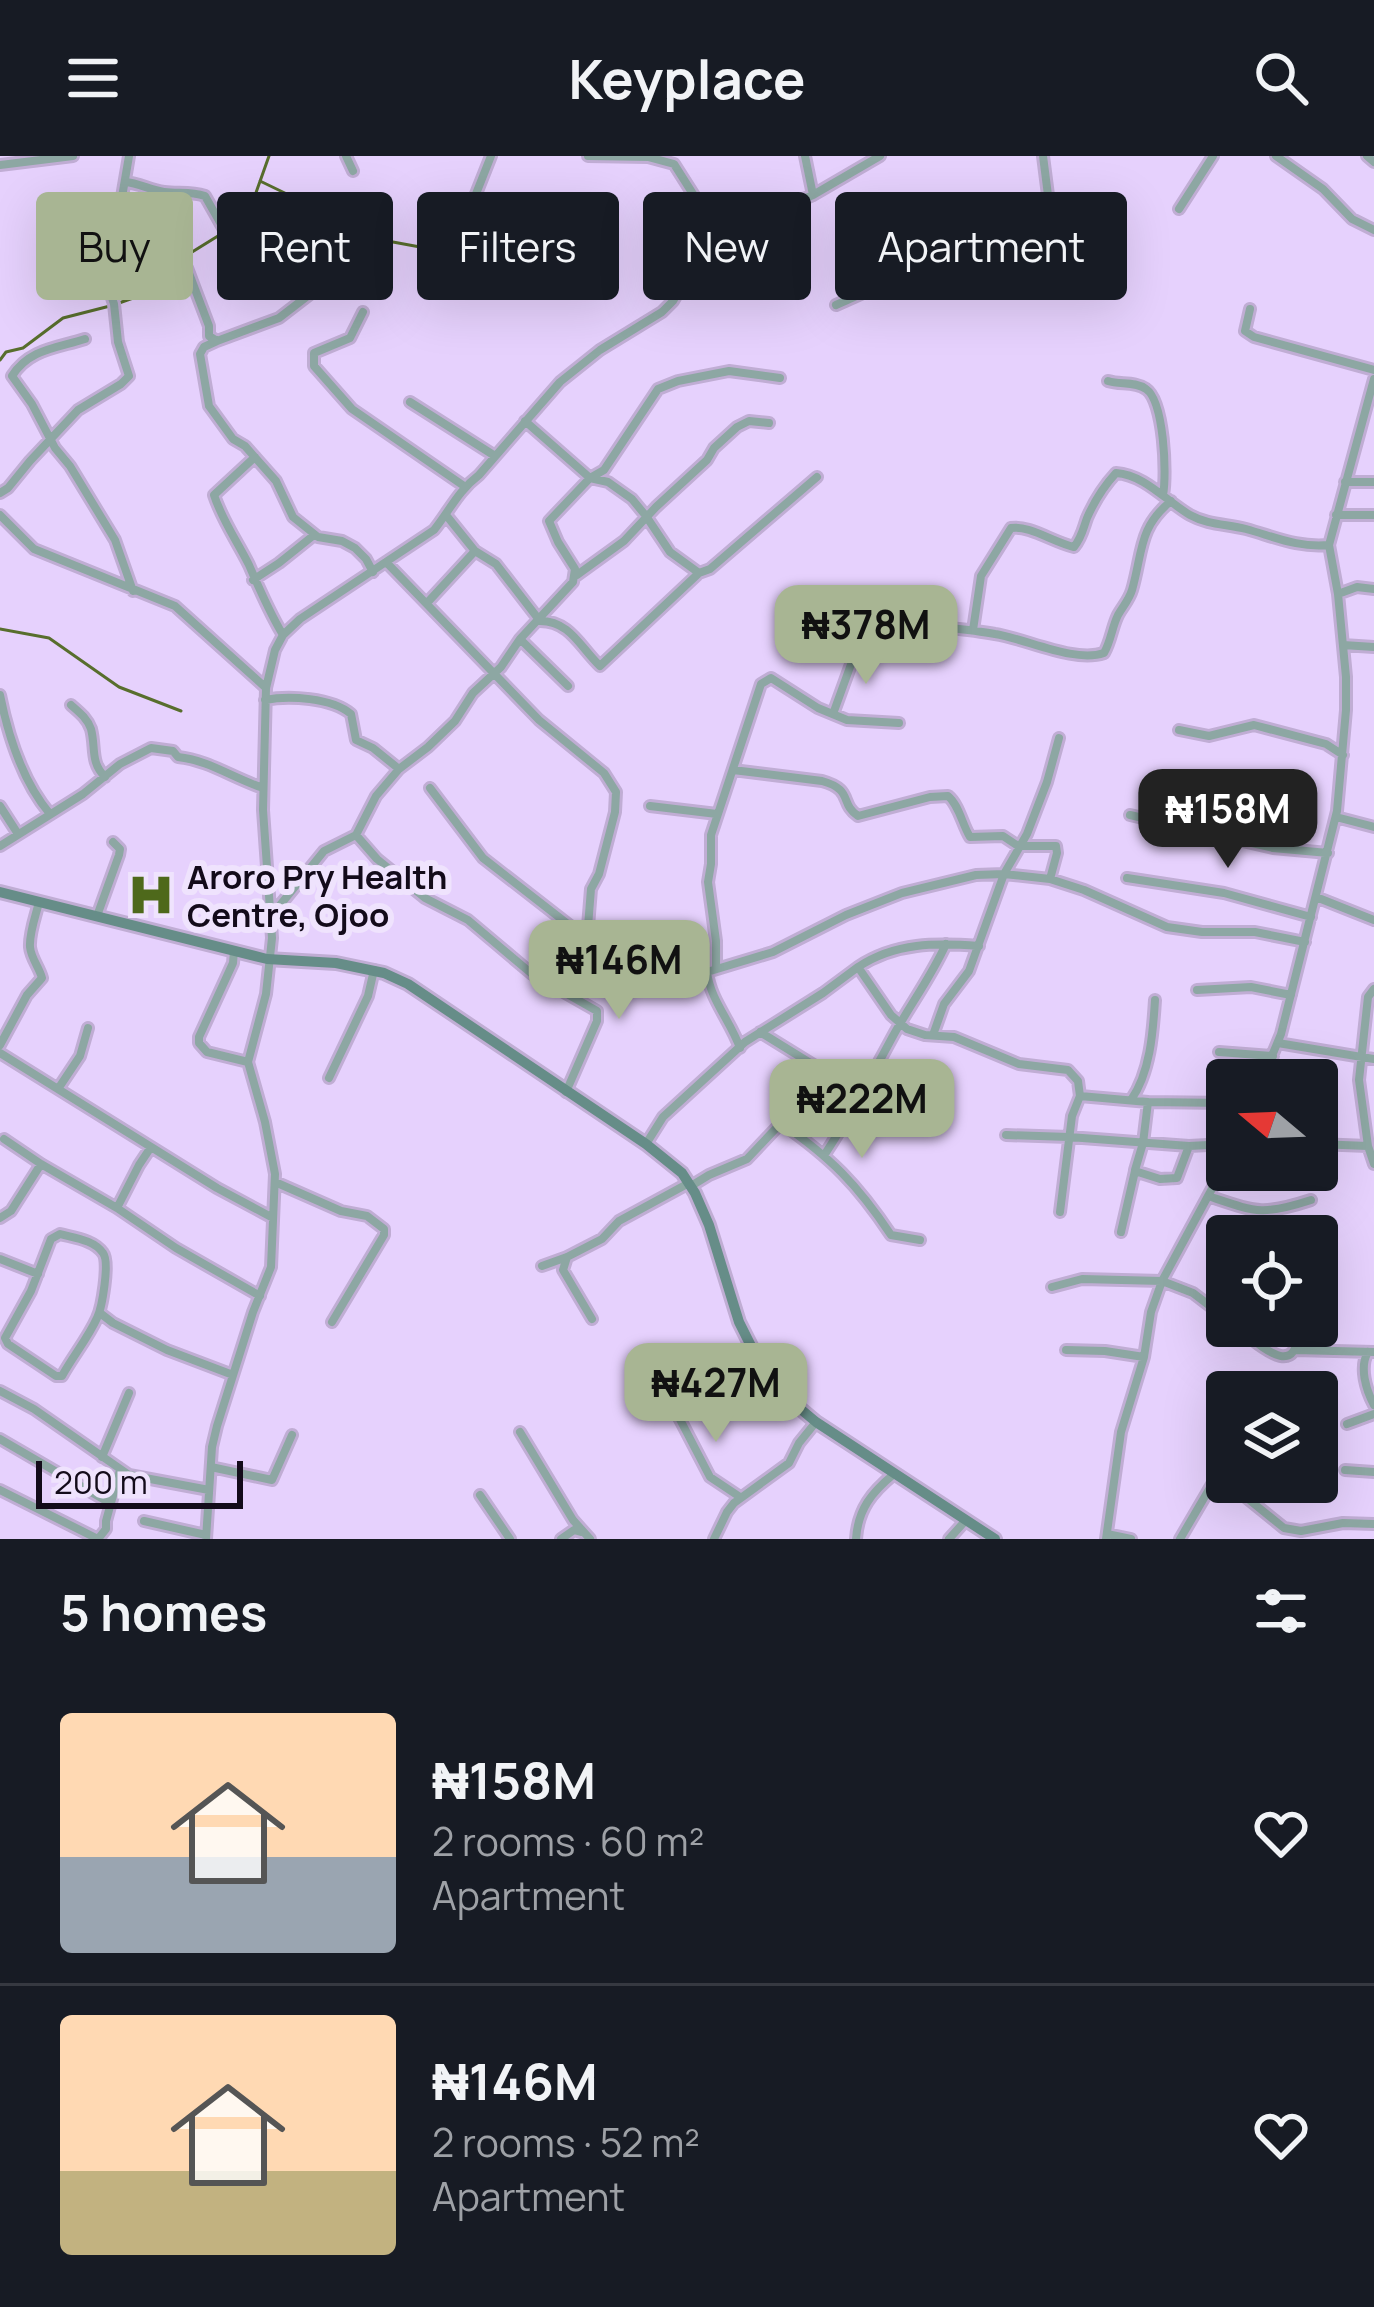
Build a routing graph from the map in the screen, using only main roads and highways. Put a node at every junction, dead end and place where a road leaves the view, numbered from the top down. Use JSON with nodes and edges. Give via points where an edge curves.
{"nodes":[{"id":1,"x":0,"y":892,"type":"edge"},
{"id":2,"x":995,"y":1539,"type":"edge"}],
"edges":[{"from":1,"to":2,"type":"main road","via":[[267,959],[336,963],[408,984],[674,1166],[709,1225],[740,1322],[778,1391]]}]}
